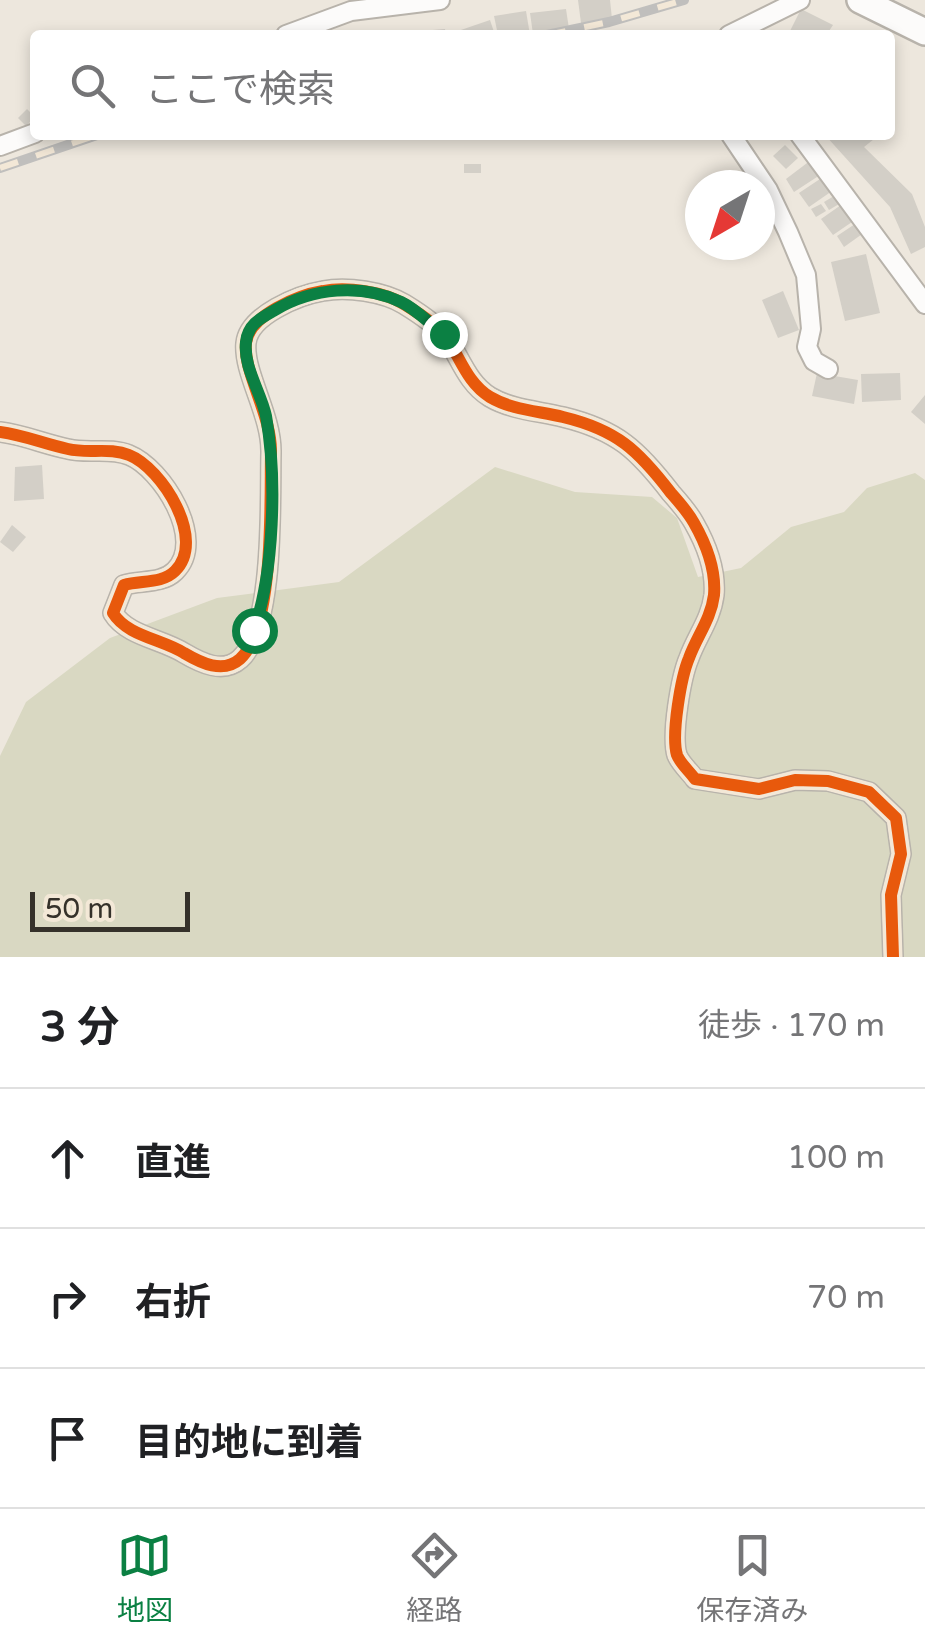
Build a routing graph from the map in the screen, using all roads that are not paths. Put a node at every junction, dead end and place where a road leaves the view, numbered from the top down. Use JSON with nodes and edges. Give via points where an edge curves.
{"nodes":[{"id":1,"x":440,"y":0,"type":"edge"},
{"id":2,"x":800,"y":0,"type":"edge"},
{"id":3,"x":860,"y":0,"type":"edge"},
{"id":4,"x":755,"y":29,"type":"edge"},
{"id":5,"x":300,"y":30,"type":"edge"},
{"id":6,"x":925,"y":32,"type":"edge"},
{"id":7,"x":30,"y":135,"type":"edge"},
{"id":8,"x":733,"y":140,"type":"edge"},
{"id":9,"x":804,"y":140,"type":"edge"},
{"id":10,"x":0,"y":146,"type":"edge"},
{"id":11,"x":925,"y":304,"type":"edge"},
{"id":12,"x":828,"y":369,"type":"dead end"},
{"id":13,"x":0,"y":432,"type":"edge"},
{"id":14,"x":892,"y":957,"type":"edge"}],
"edges":[{"from":1,"to":5,"type":"street","via":[[351,12]]},
{"from":2,"to":4,"type":"street"},
{"from":3,"to":6,"type":"main road"},
{"from":7,"to":10,"type":"street"},
{"from":8,"to":12,"type":"street","via":[[788,232],[806,276],[807,347]]},
{"from":9,"to":11,"type":"street"},
{"from":13,"to":14,"type":"street","via":[[68,450],[112,450],[153,474],[180,510],[184,559],[162,580],[124,586],[114,614],[121,626],[208,666],[225,666],[248,648],[269,560],[271,445],[248,360],[254,322],[323,290],[358,290],[400,302],[444,334],[489,396],[598,428],[635,448],[694,521],[713,568],[714,595],[678,694],[677,755],[696,779],[734,787],[828,781],[869,792],[896,818],[901,854],[891,895]]}]}
